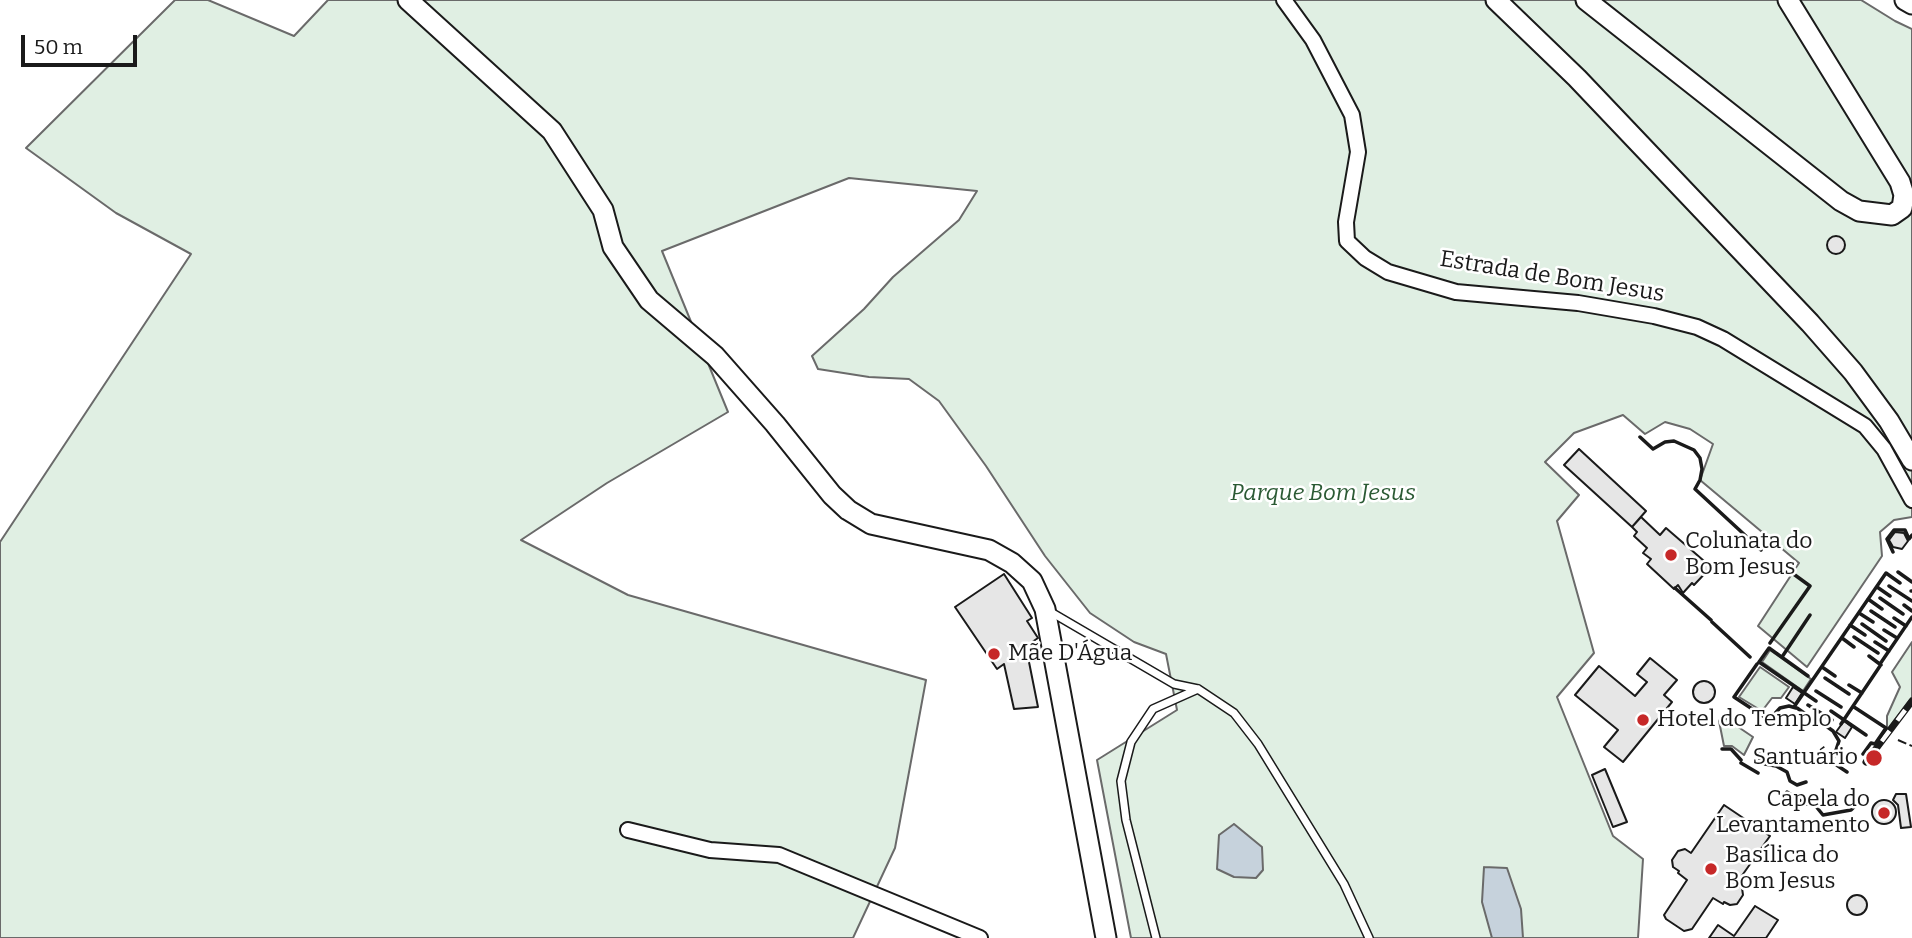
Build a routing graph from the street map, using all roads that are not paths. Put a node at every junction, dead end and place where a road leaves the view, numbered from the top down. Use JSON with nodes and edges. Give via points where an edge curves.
{"nodes":[{"id":1,"x":408,"y":0,"type":"edge"},
{"id":2,"x":1284,"y":0,"type":"edge"},
{"id":3,"x":1496,"y":0,"type":"edge"},
{"id":4,"x":1586,"y":0,"type":"edge"},
{"id":5,"x":1788,"y":0,"type":"edge"},
{"id":6,"x":1905,"y":0,"type":"edge"},
{"id":7,"x":1912,"y":4,"type":"edge"},
{"id":8,"x":1912,"y":460,"type":"edge"},
{"id":9,"x":1912,"y":500,"type":"edge"},
{"id":10,"x":1045,"y":609,"type":"junction"},
{"id":11,"x":1198,"y":689,"type":"junction"},
{"id":12,"x":628,"y":830,"type":"dead end"},
{"id":13,"x":980,"y":938,"type":"edge"},
{"id":14,"x":1106,"y":938,"type":"edge"},
{"id":15,"x":1156,"y":938,"type":"edge"},
{"id":16,"x":1368,"y":938,"type":"edge"}],
"edges":[{"from":1,"to":10,"type":"main road","via":[[552,131],[603,209],[613,247],[649,300],[715,356],[832,495],[871,524],[989,550],[1025,573]]},
{"from":2,"to":9,"type":"street","name":"Estrada de Bom Jesus","via":[[1313,40],[1352,115],[1358,152],[1347,241],[1365,258],[1388,272],[1456,292],[1578,303],[1697,327],[1865,426],[1884,449]]},
{"from":3,"to":8,"type":"main road","via":[[1577,78],[1810,323],[1853,372]]},
{"from":4,"to":5,"type":"main road","via":[[1841,201],[1859,211],[1892,215],[1902,208],[1900,182]]},
{"from":6,"to":7,"type":"main road"},
{"from":10,"to":11,"type":"lane","via":[[1174,684]]},
{"from":10,"to":14,"type":"main road"},
{"from":11,"to":15,"type":"lane","via":[[1153,709],[1130,742],[1121,781],[1126,820]]},
{"from":11,"to":16,"type":"lane","via":[[1234,713],[1258,744],[1344,884]]},
{"from":12,"to":13,"type":"street","via":[[710,850],[779,855]]}]}
